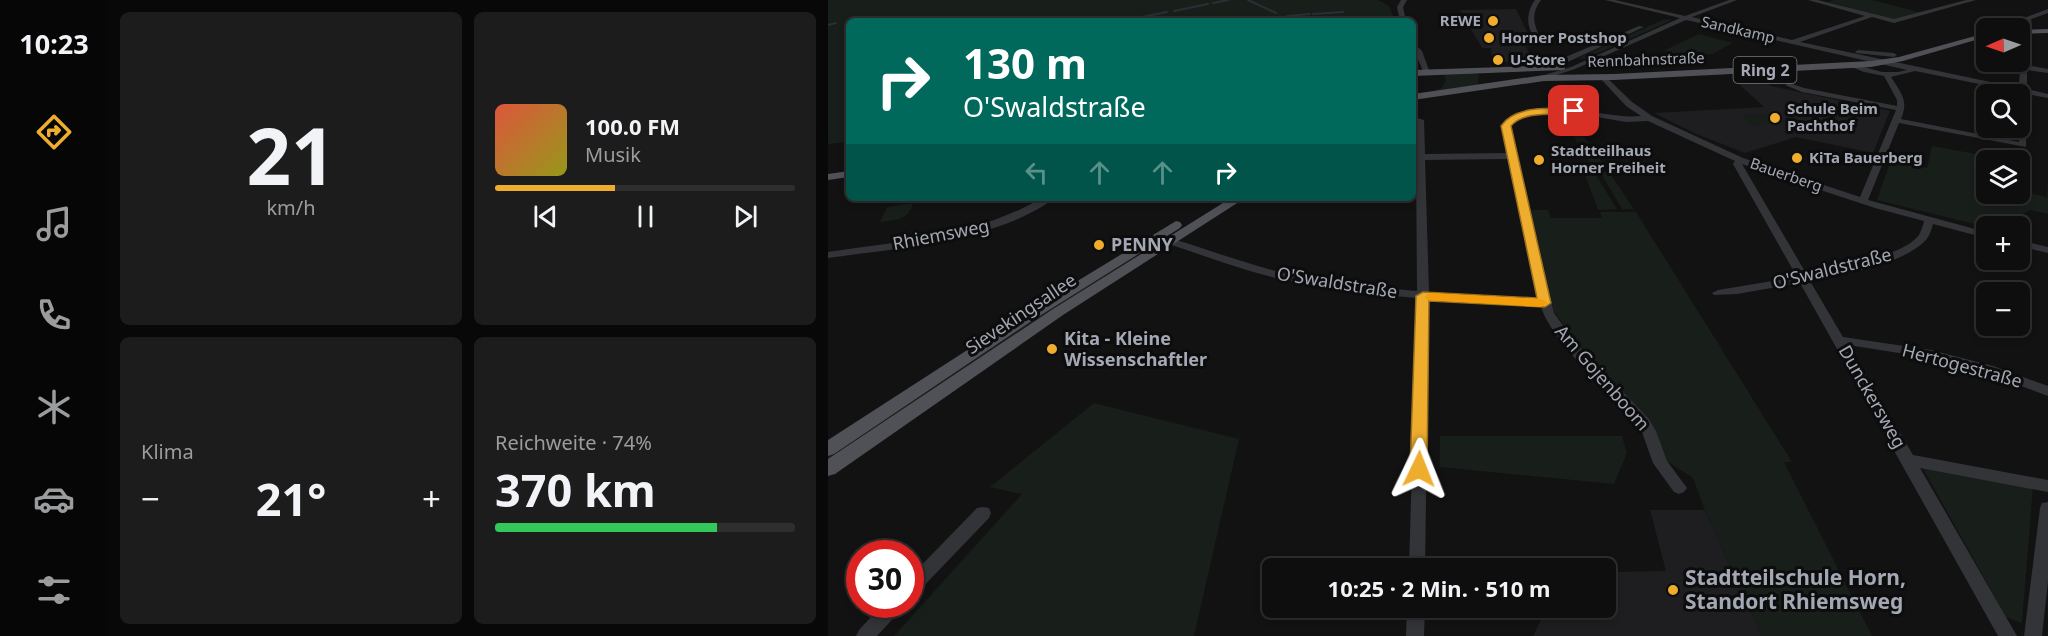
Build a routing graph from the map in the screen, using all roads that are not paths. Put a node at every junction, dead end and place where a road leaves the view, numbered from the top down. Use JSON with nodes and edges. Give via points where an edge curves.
{"nodes":[{"id":1,"x":1404,"y":0,"type":"edge"},
{"id":2,"x":1538,"y":0,"type":"edge"},
{"id":3,"x":1608,"y":0,"type":"edge"},
{"id":4,"x":1714,"y":0,"type":"edge"},
{"id":5,"x":1734,"y":0,"type":"edge"},
{"id":6,"x":1811,"y":0,"type":"edge"},
{"id":7,"x":1973,"y":0,"type":"edge"},
{"id":8,"x":1822,"y":1,"type":"edge"},
{"id":9,"x":2048,"y":11,"type":"edge"},
{"id":10,"x":1672,"y":15,"type":"junction"},
{"id":11,"x":1870,"y":16,"type":"junction"},
{"id":12,"x":1402,"y":18,"type":"edge"},
{"id":13,"x":1685,"y":18,"type":"junction"},
{"id":14,"x":2028,"y":18,"type":"dead end"},
{"id":15,"x":1656,"y":21,"type":"dead end"},
{"id":16,"x":1645,"y":26,"type":"dead end"},
{"id":17,"x":2048,"y":31,"type":"edge"},
{"id":18,"x":2030,"y":32,"type":"edge"},
{"id":19,"x":1976,"y":37,"type":"edge"},
{"id":20,"x":1538,"y":38,"type":"dead end"},
{"id":21,"x":1794,"y":43,"type":"junction"},
{"id":22,"x":1932,"y":48,"type":"junction"},
{"id":23,"x":1416,"y":51,"type":"edge"},
{"id":24,"x":1848,"y":55,"type":"junction"},
{"id":25,"x":1894,"y":56,"type":"junction"},
{"id":26,"x":1869,"y":60,"type":"junction"},
{"id":27,"x":1882,"y":63,"type":"junction"},
{"id":28,"x":1853,"y":66,"type":"junction"},
{"id":29,"x":1574,"y":68,"type":"junction"},
{"id":30,"x":2030,"y":68,"type":"edge"},
{"id":31,"x":1913,"y":69,"type":"junction"},
{"id":32,"x":1427,"y":71,"type":"junction"},
{"id":33,"x":1546,"y":71,"type":"junction"},
{"id":34,"x":2048,"y":71,"type":"edge"},
{"id":35,"x":1416,"y":73,"type":"edge"},
{"id":36,"x":1886,"y":75,"type":"junction"},
{"id":37,"x":1604,"y":78,"type":"junction"},
{"id":38,"x":1991,"y":84,"type":"edge"},
{"id":39,"x":1789,"y":85,"type":"dead end"},
{"id":40,"x":2030,"y":92,"type":"edge"},
{"id":41,"x":1416,"y":93,"type":"edge"},
{"id":42,"x":1429,"y":95,"type":"junction"},
{"id":43,"x":1416,"y":96,"type":"edge"},
{"id":44,"x":2048,"y":96,"type":"edge"},
{"id":45,"x":1416,"y":101,"type":"edge"},
{"id":46,"x":1901,"y":109,"type":"junction"},
{"id":47,"x":1649,"y":118,"type":"junction"},
{"id":48,"x":1420,"y":120,"type":"dead end"},
{"id":49,"x":1896,"y":120,"type":"junction"},
{"id":50,"x":1976,"y":136,"type":"edge"},
{"id":51,"x":1987,"y":138,"type":"edge"},
{"id":52,"x":2023,"y":138,"type":"edge"},
{"id":53,"x":1513,"y":156,"type":"junction"},
{"id":54,"x":1420,"y":157,"type":"junction"},
{"id":55,"x":1740,"y":160,"type":"junction"},
{"id":56,"x":846,"y":174,"type":"edge"},
{"id":57,"x":828,"y":177,"type":"edge"},
{"id":58,"x":1043,"y":201,"type":"edge"},
{"id":59,"x":1216,"y":201,"type":"edge"},
{"id":60,"x":1233,"y":201,"type":"edge"},
{"id":61,"x":1863,"y":201,"type":"junction"},
{"id":62,"x":1929,"y":220,"type":"junction"},
{"id":63,"x":1976,"y":232,"type":"edge"},
{"id":64,"x":1163,"y":239,"type":"junction"},
{"id":65,"x":2030,"y":246,"type":"edge"},
{"id":66,"x":2048,"y":250,"type":"edge"},
{"id":67,"x":828,"y":255,"type":"edge"},
{"id":68,"x":1803,"y":279,"type":"junction"},
{"id":69,"x":1718,"y":293,"type":"dead end"},
{"id":70,"x":1423,"y":296,"type":"junction"},
{"id":71,"x":1545,"y":303,"type":"junction"},
{"id":72,"x":1839,"y":340,"type":"junction"},
{"id":73,"x":2048,"y":391,"type":"edge"},
{"id":74,"x":828,"y":449,"type":"edge"},
{"id":75,"x":1909,"y":460,"type":"junction"},
{"id":76,"x":828,"y":469,"type":"edge"},
{"id":77,"x":2048,"y":486,"type":"edge"},
{"id":78,"x":1679,"y":488,"type":"dead end"},
{"id":79,"x":2048,"y":508,"type":"edge"},
{"id":80,"x":983,"y":513,"type":"dead end"},
{"id":81,"x":1416,"y":558,"type":"edge"},
{"id":82,"x":924,"y":574,"type":"edge"},
{"id":83,"x":882,"y":618,"type":"edge"},
{"id":84,"x":1416,"y":618,"type":"edge"},
{"id":85,"x":865,"y":636,"type":"edge"},
{"id":86,"x":1415,"y":636,"type":"edge"},
{"id":87,"x":2008,"y":636,"type":"edge"},
{"id":88,"x":2033,"y":636,"type":"edge"}],
"edges":[{"from":1,"to":12,"type":"street","via":[[1400,7]]},
{"from":2,"to":20,"type":"street","via":[[1530,11],[1531,27]]},
{"from":3,"to":10,"type":"street","name":"Sandkamp"},
{"from":4,"to":10,"type":"street"},
{"from":5,"to":13,"type":"street"},
{"from":6,"to":8,"type":"street"},
{"from":7,"to":11,"type":"street","via":[[1894,21]]},
{"from":8,"to":11,"type":"street"},
{"from":9,"to":14,"type":"street"},
{"from":10,"to":13,"type":"street","name":"Sandkamp"},
{"from":10,"to":15,"type":"street"},
{"from":11,"to":21,"type":"street"},
{"from":13,"to":21,"type":"street","name":"Sandkamp"},
{"from":13,"to":29,"type":"street"},
{"from":16,"to":33,"type":"street"},
{"from":17,"to":18,"type":"main road"},
{"from":19,"to":22,"type":"main road"},
{"from":21,"to":24,"type":"street","name":"Sandkamp"},
{"from":22,"to":25,"type":"main road","number":"Ring 2"},
{"from":22,"to":27,"type":"main road","number":"Ring 2"},
{"from":23,"to":32,"type":"street"},
{"from":24,"to":25,"type":"street","via":[[1869,52]]},
{"from":24,"to":26,"type":"street","name":"Sandkamp"},
{"from":25,"to":26,"type":"main road","number":"Ring 2"},
{"from":26,"to":27,"type":"street","name":"Sandkamp"},
{"from":26,"to":29,"type":"main road","name":"Rennbahnstraße","number":"Ring 2","via":[[1674,71]]},
{"from":27,"to":28,"type":"main road","name":"Rennbahnstraße","number":"Ring 2"},
{"from":27,"to":31,"type":"street","name":"Sandkamp"},
{"from":28,"to":36,"type":"street"},
{"from":28,"to":37,"type":"main road","name":"Rennbahnstraße","number":"Ring 2"},
{"from":29,"to":33,"type":"main road","name":"Rennbahnstraße"},
{"from":30,"to":34,"type":"street"},
{"from":31,"to":36,"type":"street"},
{"from":31,"to":38,"type":"street","name":"Sandkamp"},
{"from":32,"to":33,"type":"main road","name":"Rennbahnstraße","number":"Ring 2"},
{"from":32,"to":35,"type":"main road","name":"Rennbahnstraße","number":"Ring 2"},
{"from":32,"to":41,"type":"main road","via":[[1427,83]]},
{"from":33,"to":37,"type":"main road","name":"Rennbahnstraße","number":"Ring 2"},
{"from":33,"to":42,"type":"main road","name":"Rennbahnstraße","number":"Ring 2"},
{"from":36,"to":46,"type":"street","via":[[1901,100]]},
{"from":37,"to":47,"type":"street","name":"Bauerberg"},
{"from":39,"to":46,"type":"street"},
{"from":40,"to":44,"type":"street","name":"Sandkamp"},
{"from":42,"to":43,"type":"main road","name":"Rennbahnstraße"},
{"from":42,"to":45,"type":"main road"},
{"from":46,"to":49,"type":"street"},
{"from":47,"to":53,"type":"street","name":"Am Gojenboom","via":[[1626,120],[1593,113],[1542,111],[1516,118],[1506,126]]},
{"from":47,"to":55,"type":"street","name":"Bauerberg"},
{"from":48,"to":54,"type":"street"},
{"from":49,"to":50,"type":"street"},
{"from":49,"to":61,"type":"street"},
{"from":51,"to":52,"type":"street","via":[[2023,145]]},
{"from":53,"to":54,"type":"street"},
{"from":53,"to":71,"type":"street","name":"Am Gojenboom"},
{"from":54,"to":70,"type":"street"},
{"from":55,"to":61,"type":"street","name":"Bauerberg"},
{"from":55,"to":68,"type":"street","name":"Dunckersweg","via":[[1737,165]]},
{"from":56,"to":57,"type":"main road"},
{"from":58,"to":67,"type":"street","name":"Rhiemsweg","via":[[1019,215],[978,230]]},
{"from":59,"to":64,"type":"main road","name":"Sievekingsallee"},
{"from":60,"to":64,"type":"main road","name":"Sievekingsallee"},
{"from":61,"to":62,"type":"street","name":"Bauerberg"},
{"from":62,"to":63,"type":"street","name":"Bauerberg"},
{"from":62,"to":68,"type":"street","name":"O'Swaldstraße","via":[[1922,238],[1893,255]]},
{"from":64,"to":70,"type":"street","name":"O'Swaldstraße","via":[[1235,264],[1294,278],[1365,291]]},
{"from":64,"to":74,"type":"main road","name":"Sievekingsallee","via":[[1025,319]]},
{"from":64,"to":76,"type":"main road","name":"Sievekingsallee"},
{"from":65,"to":66,"type":"street"},
{"from":68,"to":69,"type":"street","name":"O'Swaldstraße"},
{"from":68,"to":72,"type":"street","name":"Dunckersweg"},
{"from":70,"to":71,"type":"street","name":"O'Swaldstraße"},
{"from":70,"to":81,"type":"street"},
{"from":71,"to":78,"type":"street","name":"Am Gojenboom","via":[[1570,344],[1643,422],[1660,463]]},
{"from":72,"to":73,"type":"street","name":"Hertogestraße","via":[[1931,354]]},
{"from":72,"to":75,"type":"street","name":"Dunckersweg"},
{"from":75,"to":77,"type":"street"},
{"from":75,"to":87,"type":"street","name":"Dunckersweg"},
{"from":79,"to":88,"type":"street"},
{"from":80,"to":82,"type":"street"},
{"from":83,"to":85,"type":"street"},
{"from":84,"to":86,"type":"street"}]}
